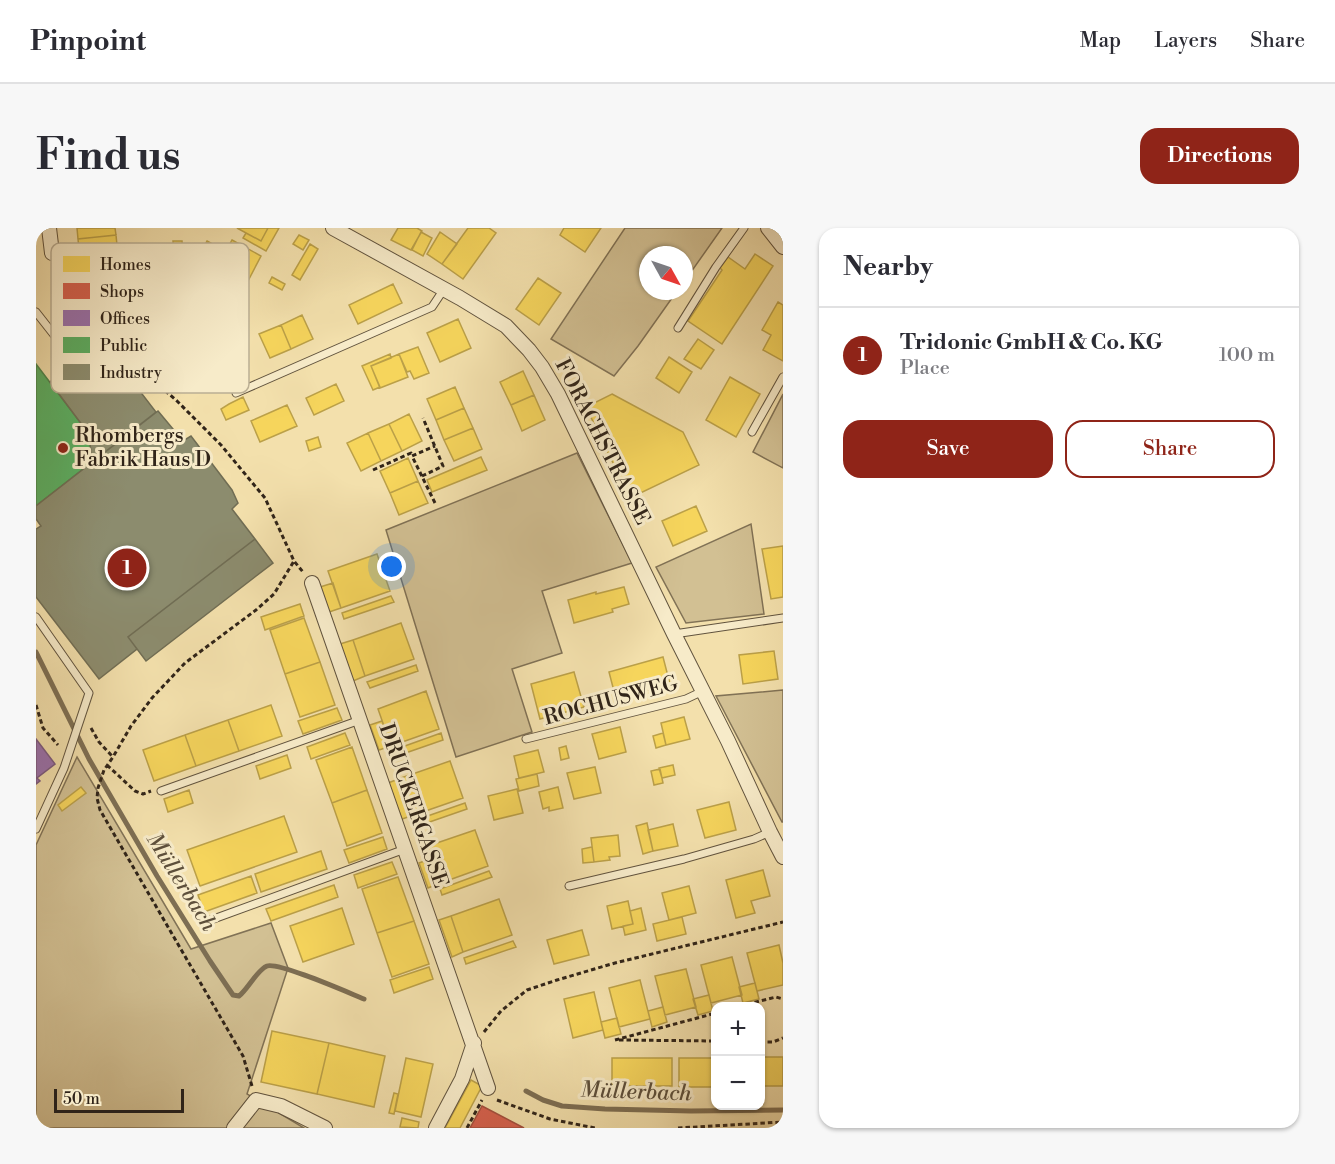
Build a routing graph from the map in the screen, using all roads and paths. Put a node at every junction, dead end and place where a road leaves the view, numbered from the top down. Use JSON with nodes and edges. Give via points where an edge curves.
{"nodes":[{"id":1,"x":49,"y":228,"type":"edge"},
{"id":2,"x":333,"y":228,"type":"edge"},
{"id":3,"x":744,"y":228,"type":"edge"},
{"id":4,"x":768,"y":228,"type":"edge"},
{"id":5,"x":51,"y":245,"type":"edge"},
{"id":6,"x":783,"y":247,"type":"edge"},
{"id":7,"x":444,"y":289,"type":"junction"},
{"id":8,"x":36,"y":312,"type":"edge"},
{"id":9,"x":678,"y":328,"type":"dead end"},
{"id":10,"x":51,"y":331,"type":"edge"},
{"id":11,"x":783,"y":377,"type":"edge"},
{"id":12,"x":249,"y":387,"type":"edge"},
{"id":13,"x":168,"y":393,"type":"edge"},
{"id":14,"x":423,"y":418,"type":"dead end"},
{"id":15,"x":752,"y":432,"type":"dead end"},
{"id":16,"x":435,"y":446,"type":"junction"},
{"id":17,"x":412,"y":456,"type":"junction"},
{"id":18,"x":373,"y":470,"type":"dead end"},
{"id":19,"x":422,"y":476,"type":"junction"},
{"id":20,"x":435,"y":503,"type":"dead end"},
{"id":21,"x":312,"y":583,"type":"dead end"},
{"id":22,"x":36,"y":617,"type":"edge"},
{"id":23,"x":783,"y":618,"type":"edge"},
{"id":24,"x":674,"y":634,"type":"junction"},
{"id":25,"x":703,"y":691,"type":"junction"},
{"id":26,"x":36,"y":705,"type":"edge"},
{"id":27,"x":360,"y":720,"type":"junction"},
{"id":28,"x":526,"y":739,"type":"dead end"},
{"id":29,"x":101,"y":745,"type":"dead end"},
{"id":30,"x":68,"y":754,"type":"junction"},
{"id":31,"x":114,"y":757,"type":"junction"},
{"id":32,"x":107,"y":765,"type":"junction"},
{"id":33,"x":161,"y":791,"type":"joint"},
{"id":34,"x":36,"y":829,"type":"edge"},
{"id":35,"x":770,"y":832,"type":"junction"},
{"id":36,"x":405,"y":849,"type":"junction"},
{"id":37,"x":783,"y":857,"type":"edge"},
{"id":38,"x":569,"y":886,"type":"dead end"},
{"id":39,"x":208,"y":921,"type":"dead end"},
{"id":40,"x":783,"y":922,"type":"edge"},
{"id":41,"x":783,"y":999,"type":"edge"},
{"id":42,"x":756,"y":1002,"type":"edge"},
{"id":43,"x":711,"y":1014,"type":"edge"},
{"id":44,"x":783,"y":1038,"type":"edge"},
{"id":45,"x":711,"y":1041,"type":"edge"},
{"id":46,"x":765,"y":1042,"type":"edge"},
{"id":47,"x":474,"y":1043,"type":"junction"},
{"id":48,"x":486,"y":1092,"type":"junction"},
{"id":49,"x":256,"y":1100,"type":"junction"},
{"id":50,"x":783,"y":1122,"type":"edge"},
{"id":51,"x":234,"y":1128,"type":"edge"},
{"id":52,"x":325,"y":1128,"type":"edge"},
{"id":53,"x":436,"y":1128,"type":"edge"},
{"id":54,"x":467,"y":1128,"type":"edge"},
{"id":55,"x":595,"y":1128,"type":"edge"},
{"id":56,"x":678,"y":1128,"type":"edge"}],
"edges":[{"from":1,"to":5,"type":"street"},
{"from":2,"to":7,"type":"street","name":"FORACHSTRASSE"},
{"from":3,"to":9,"type":"lane"},
{"from":4,"to":6,"type":"street"},
{"from":7,"to":12,"type":"lane","via":[[432,307]]},
{"from":7,"to":24,"type":"street","name":"FORACHSTRASSE","via":[[506,326],[542,367]]},
{"from":8,"to":10,"type":"lane"},
{"from":11,"to":15,"type":"lane"},
{"from":13,"to":31,"type":"path","via":[[221,445],[265,498],[294,561],[274,594],[185,663],[152,698]]},
{"from":14,"to":16,"type":"path"},
{"from":16,"to":17,"type":"path"},
{"from":16,"to":19,"type":"path","via":[[443,466]]},
{"from":17,"to":18,"type":"path","via":[[411,453]]},
{"from":17,"to":19,"type":"path"},
{"from":19,"to":20,"type":"path"},
{"from":21,"to":27,"type":"street","name":"DRUCKERGASSE"},
{"from":22,"to":30,"type":"lane","via":[[89,693]]},
{"from":23,"to":24,"type":"lane"},
{"from":24,"to":25,"type":"street","name":"FORACHSTRASSE"},
{"from":25,"to":28,"type":"lane","name":"ROCHUSWEG","via":[[686,699]]},
{"from":25,"to":35,"type":"street","name":"FORACHSTRASSE"},
{"from":26,"to":30,"type":"path","via":[[43,728]]},
{"from":27,"to":33,"type":"lane"},
{"from":27,"to":36,"type":"street","name":"DRUCKERGASSE"},
{"from":29,"to":31,"type":"path"},
{"from":30,"to":34,"type":"lane"},
{"from":31,"to":32,"type":"path"},
{"from":32,"to":33,"type":"path","via":[[138,794]]},
{"from":32,"to":49,"type":"path","via":[[98,788],[100,810],[243,1056]]},
{"from":35,"to":37,"type":"street","name":"FORACHSTRASSE"},
{"from":35,"to":38,"type":"lane","via":[[684,859]]},
{"from":36,"to":39,"type":"lane"},
{"from":36,"to":47,"type":"street","name":"DRUCKERGASSE"},
{"from":40,"to":47,"type":"path","via":[[615,963],[527,990],[501,1011]]},
{"from":41,"to":42,"type":"path"},
{"from":43,"to":45,"type":"path","via":[[615,1040]]},
{"from":44,"to":46,"type":"path"},
{"from":47,"to":48,"type":"street","name":"DRUCKERGASSE"},
{"from":47,"to":53,"type":"street","via":[[462,1079]]},
{"from":48,"to":54,"type":"path"},
{"from":48,"to":55,"type":"path","via":[[550,1119]]},
{"from":49,"to":51,"type":"street"},
{"from":49,"to":52,"type":"street","via":[[281,1106]]},
{"from":50,"to":56,"type":"path"}]}
